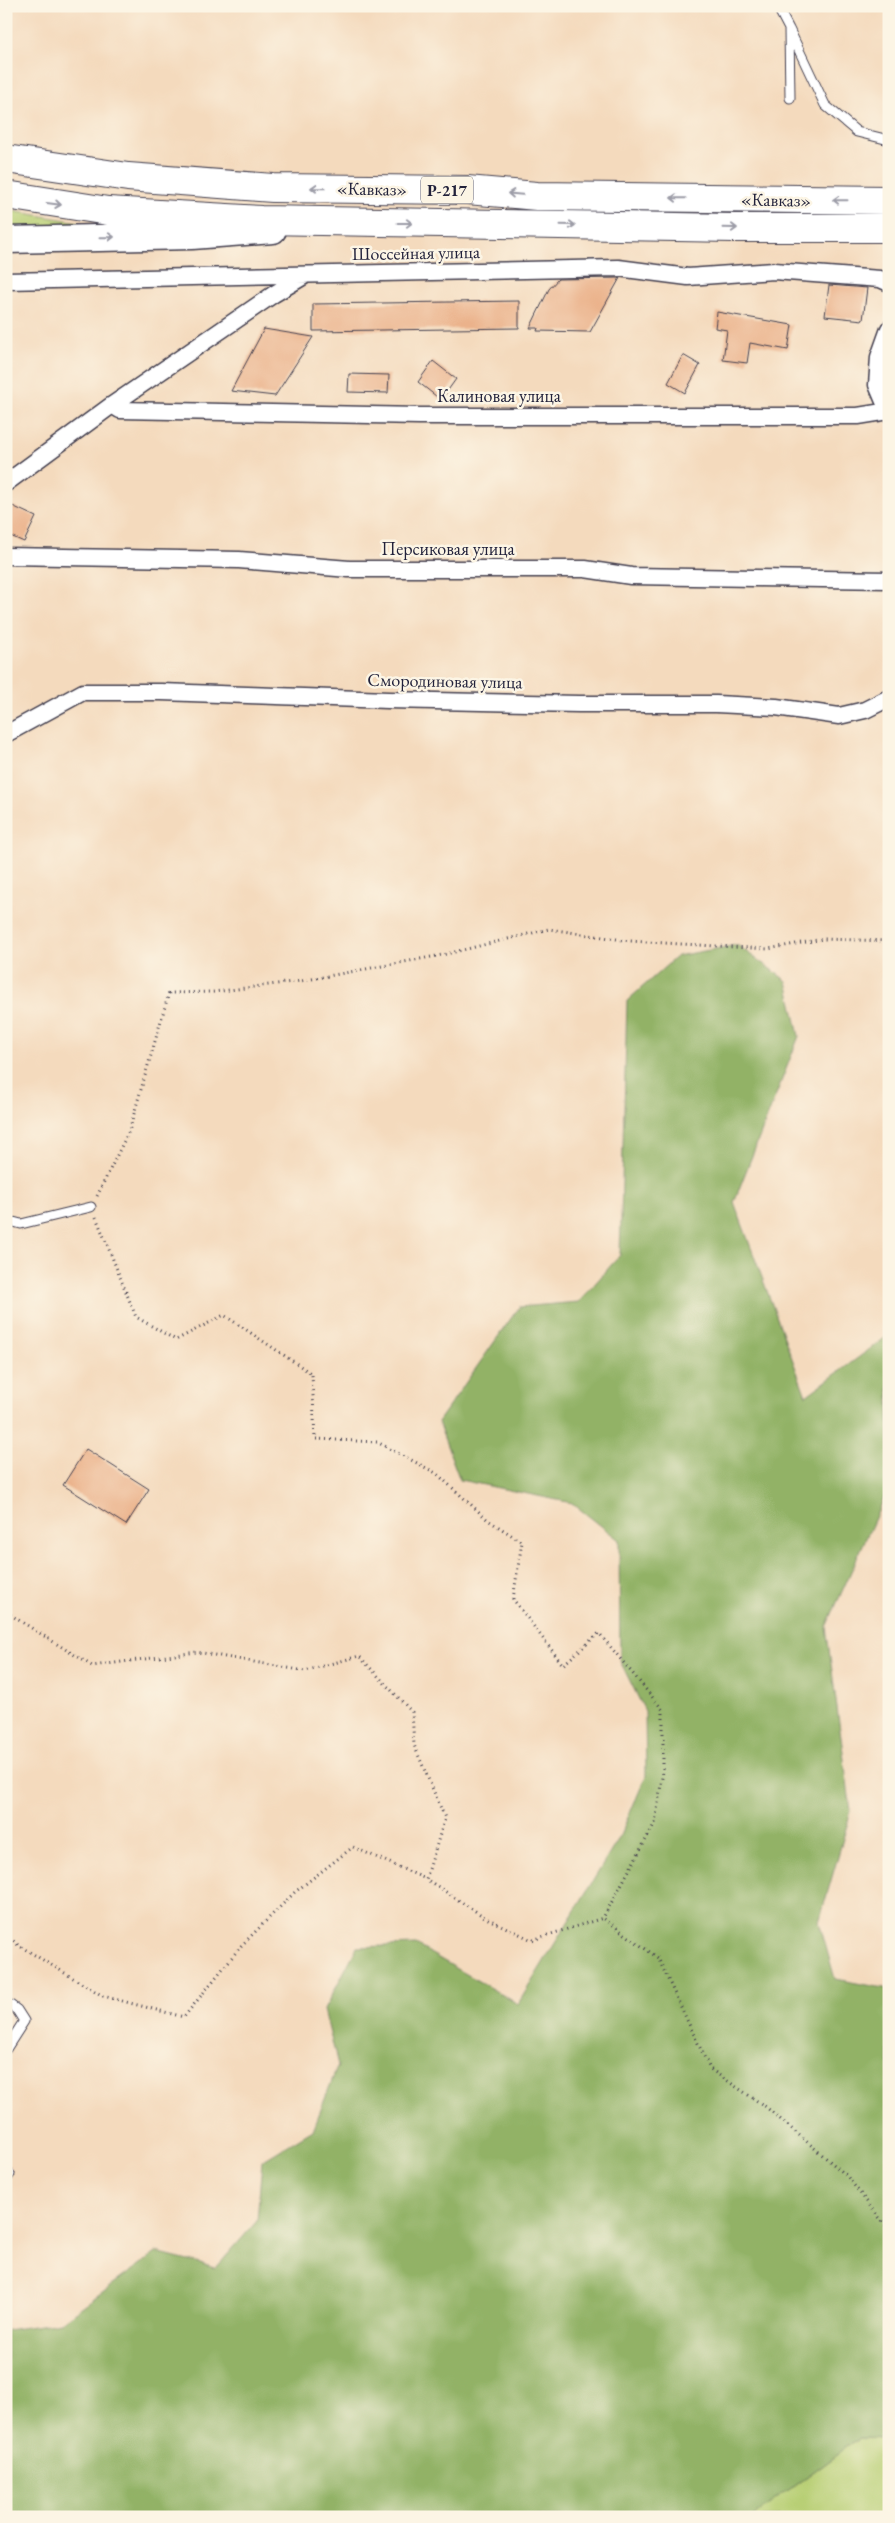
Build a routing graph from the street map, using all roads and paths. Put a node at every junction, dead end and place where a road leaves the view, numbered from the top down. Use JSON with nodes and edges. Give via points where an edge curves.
{"nodes":[{"id":1,"x":777,"y":6,"type":"edge"},
{"id":2,"x":789,"y":29,"type":"junction"},
{"id":3,"x":790,"y":98,"type":"dead end"},
{"id":4,"x":889,"y":140,"type":"edge"},
{"id":5,"x":6,"y":159,"type":"edge"},
{"id":6,"x":6,"y":195,"type":"edge"},
{"id":7,"x":889,"y":200,"type":"edge"},
{"id":8,"x":356,"y":223,"type":"junction"},
{"id":9,"x":889,"y":228,"type":"edge"},
{"id":10,"x":6,"y":240,"type":"edge"},
{"id":11,"x":306,"y":276,"type":"junction"},
{"id":12,"x":6,"y":281,"type":"edge"},
{"id":13,"x":889,"y":283,"type":"edge"},
{"id":14,"x":889,"y":329,"type":"edge"},
{"id":15,"x":112,"y":405,"type":"junction"},
{"id":16,"x":888,"y":411,"type":"edge"},
{"id":17,"x":6,"y":483,"type":"edge"},
{"id":18,"x":6,"y":556,"type":"edge"},
{"id":19,"x":889,"y":580,"type":"edge"},
{"id":20,"x":889,"y":698,"type":"edge"},
{"id":21,"x":6,"y":734,"type":"edge"},
{"id":22,"x":889,"y":940,"type":"edge"},
{"id":23,"x":91,"y":1207,"type":"junction"},
{"id":24,"x":6,"y":1220,"type":"edge"},
{"id":25,"x":6,"y":1612,"type":"edge"},
{"id":26,"x":426,"y":1879,"type":"junction"},
{"id":27,"x":603,"y":1918,"type":"junction"},
{"id":28,"x":6,"y":1934,"type":"edge"},
{"id":29,"x":6,"y":2002,"type":"edge"},
{"id":30,"x":6,"y":2049,"type":"edge"},
{"id":31,"x":889,"y":2230,"type":"edge"}],
"edges":[{"from":1,"to":2,"type":"lane"},
{"from":2,"to":3,"type":"lane"},
{"from":2,"to":4,"type":"lane","via":[[825,104],[856,132]]},
{"from":7,"to":5,"type":"highway","name":"«Кавказ»","number":"Р-217","one_way":true,"via":[[537,196],[467,190],[273,188],[128,178]]},
{"from":6,"to":8,"type":"highway","name":"«Кавказ»","number":"Р-217","one_way":true,"via":[[108,211]]},
{"from":8,"to":9,"type":"highway","name":"«Кавказ»","number":"Р-217","one_way":true},
{"from":10,"to":8,"type":"main road","number":"Р-217","one_way":true,"via":[[192,236]]},
{"from":11,"to":12,"type":"street"},
{"from":11,"to":13,"type":"street","name":"Шоссейная улица","via":[[618,268],[688,277],[774,271],[880,279]]},
{"from":11,"to":15,"type":"street","name":"Шоссейная улица","via":[[274,294]]},
{"from":14,"to":16,"type":"street","via":[[879,357],[877,386]]},
{"from":15,"to":16,"type":"street","name":"Калиновая улица","via":[[120,410],[419,416],[858,416]]},
{"from":15,"to":17,"type":"street","name":"Шоссейная улица"},
{"from":18,"to":19,"type":"street","name":"Персиковая улица","via":[[239,560],[349,569],[586,569],[631,576]]},
{"from":20,"to":21,"type":"street","name":"Смородиновая улица","via":[[865,710],[839,716],[716,704],[569,704],[83,692]]},
{"from":22,"to":23,"type":"path","via":[[823,939],[768,949],[630,941],[549,929],[442,955],[300,981],[213,992],[169,993],[129,1131]]},
{"from":23,"to":24,"type":"lane","via":[[21,1224]]},
{"from":23,"to":27,"type":"path","via":[[136,1317],[176,1340],[224,1315],[312,1374],[315,1438],[377,1442],[436,1473],[488,1520],[522,1542],[513,1599],[563,1665],[599,1633],[663,1710],[664,1771],[655,1823]]},
{"from":25,"to":26,"type":"path","via":[[92,1666],[197,1652],[305,1671],[359,1656],[412,1712],[414,1745],[445,1818]]},
{"from":26,"to":27,"type":"path","via":[[486,1918],[532,1940]]},
{"from":26,"to":28,"type":"path","via":[[352,1847],[281,1905],[241,1946],[184,2016],[103,1996],[18,1945]]},
{"from":27,"to":31,"type":"path","via":[[658,1958],[710,2069],[766,2107],[846,2175]]},
{"from":29,"to":30,"type":"lane","via":[[24,2021]]}]}
